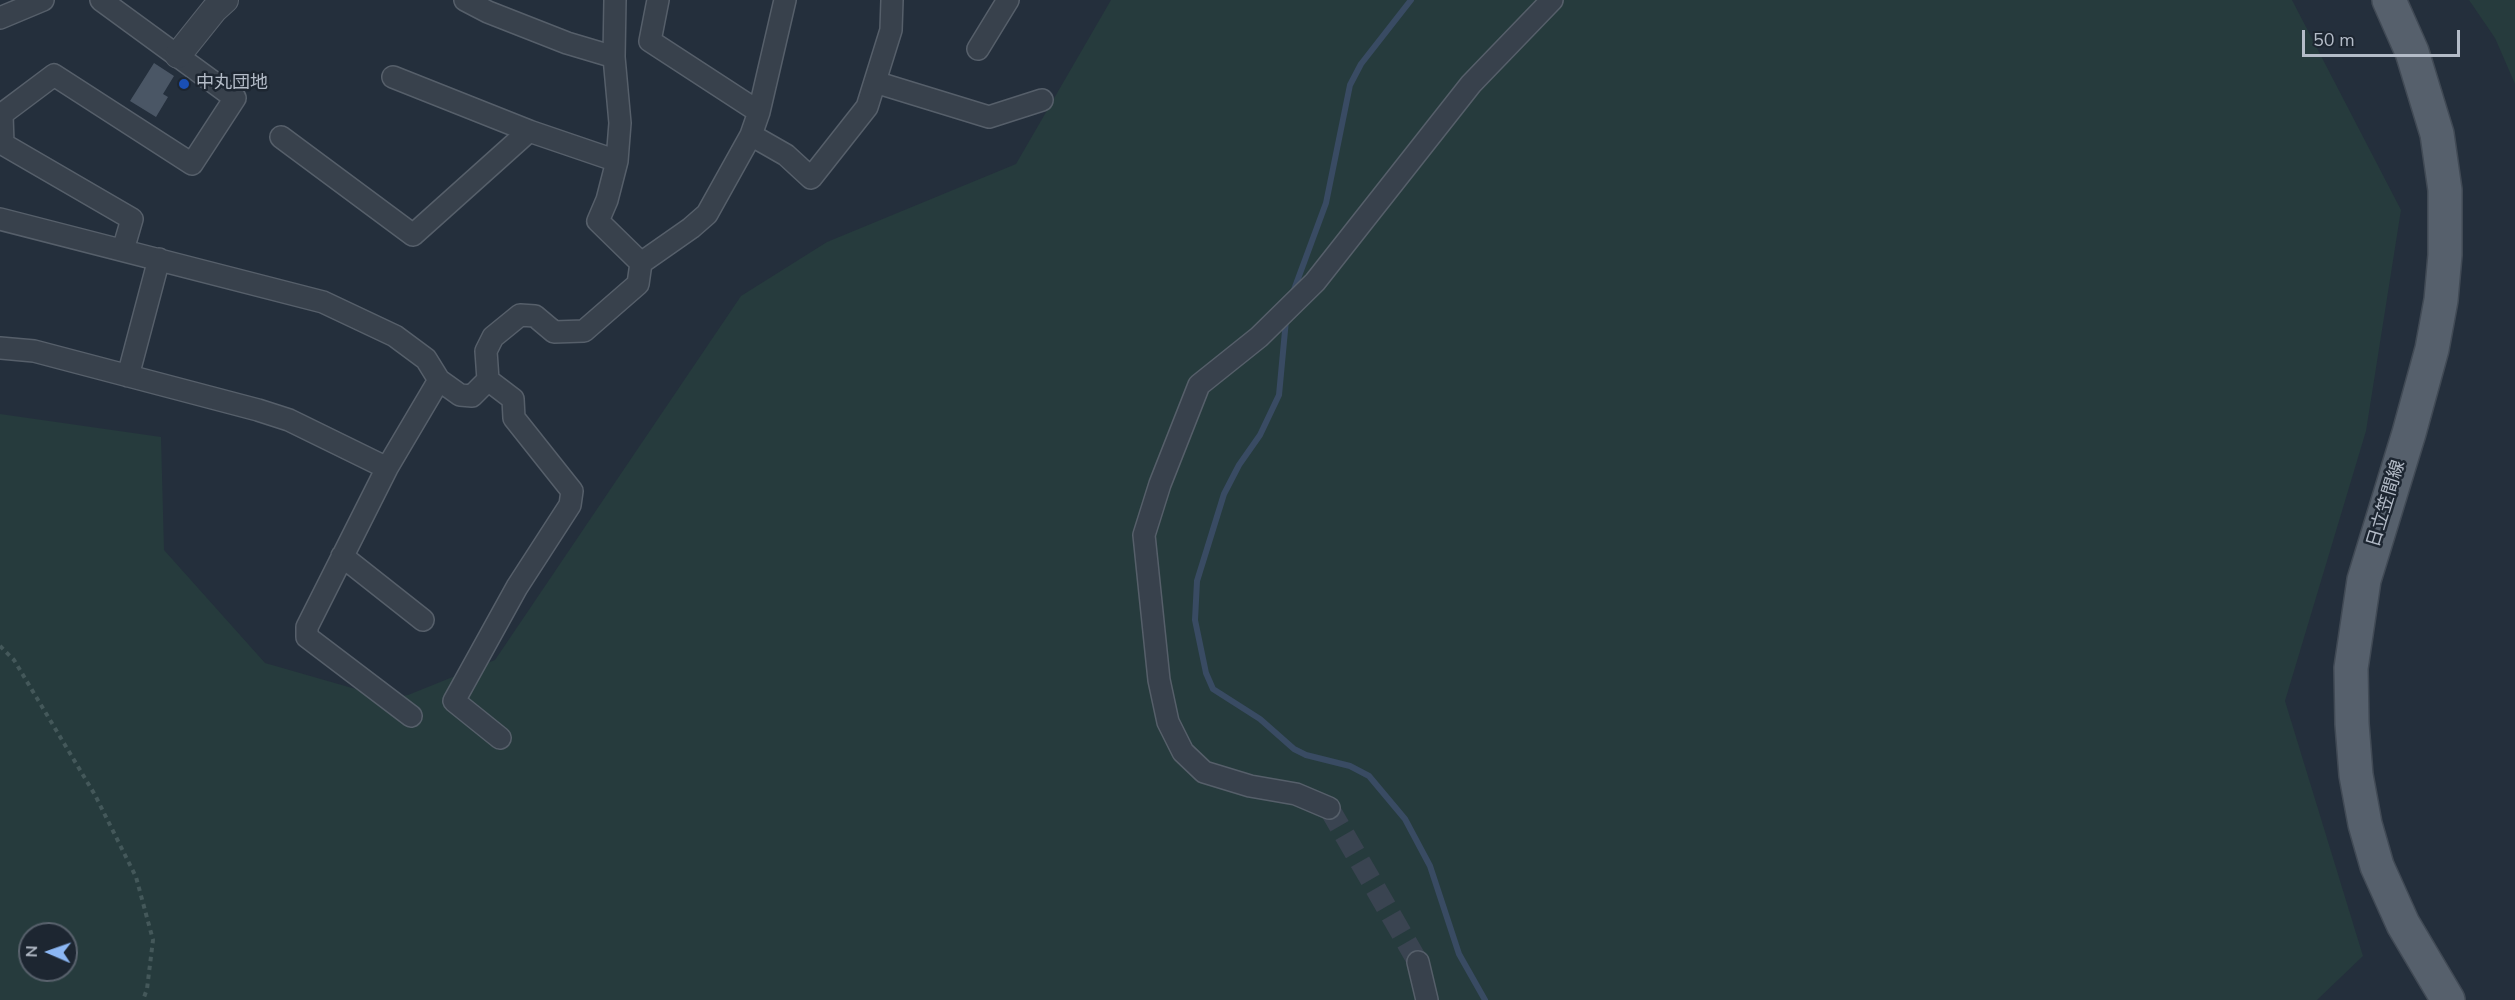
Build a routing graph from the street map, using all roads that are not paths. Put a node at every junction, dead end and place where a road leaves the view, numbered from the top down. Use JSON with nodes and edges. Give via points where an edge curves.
{"nodes":[{"id":1,"x":43,"y":0,"type":"edge"},
{"id":2,"x":101,"y":0,"type":"edge"},
{"id":3,"x":225,"y":0,"type":"edge"},
{"id":4,"x":465,"y":0,"type":"edge"},
{"id":5,"x":615,"y":0,"type":"edge"},
{"id":6,"x":658,"y":0,"type":"edge"},
{"id":7,"x":785,"y":0,"type":"edge"},
{"id":8,"x":892,"y":0,"type":"edge"},
{"id":9,"x":1008,"y":0,"type":"edge"},
{"id":10,"x":1552,"y":0,"type":"edge"},
{"id":11,"x":2389,"y":0,"type":"edge"},
{"id":12,"x":0,"y":18,"type":"edge"},
{"id":13,"x":978,"y":49,"type":"dead end"},
{"id":14,"x":178,"y":55,"type":"junction"},
{"id":15,"x":614,"y":57,"type":"junction"},
{"id":16,"x":393,"y":78,"type":"dead end"},
{"id":17,"x":875,"y":82,"type":"junction"},
{"id":18,"x":1042,"y":100,"type":"dead end"},
{"id":19,"x":759,"y":112,"type":"junction"},
{"id":20,"x":529,"y":131,"type":"junction"},
{"id":21,"x":752,"y":135,"type":"junction"},
{"id":22,"x":281,"y":137,"type":"dead end"},
{"id":23,"x":617,"y":161,"type":"junction"},
{"id":24,"x":0,"y":219,"type":"edge"},
{"id":25,"x":123,"y":250,"type":"junction"},
{"id":26,"x":159,"y":260,"type":"junction"},
{"id":27,"x":641,"y":263,"type":"junction"},
{"id":28,"x":0,"y":348,"type":"edge"},
{"id":29,"x":128,"y":376,"type":"junction"},
{"id":30,"x":439,"y":380,"type":"junction"},
{"id":31,"x":488,"y":380,"type":"junction"},
{"id":32,"x":387,"y":468,"type":"junction"},
{"id":33,"x":342,"y":556,"type":"junction"},
{"id":34,"x":423,"y":620,"type":"dead end"},
{"id":35,"x":411,"y":716,"type":"dead end"},
{"id":36,"x":500,"y":738,"type":"dead end"},
{"id":37,"x":1329,"y":808,"type":"tunnel mouth"},
{"id":38,"x":1418,"y":962,"type":"tunnel mouth"},
{"id":39,"x":1427,"y":1000,"type":"edge"},
{"id":40,"x":2448,"y":1000,"type":"edge"}],
"edges":[{"from":1,"to":12,"type":"street"},
{"from":2,"to":14,"type":"street"},
{"from":3,"to":14,"type":"street"},
{"from":4,"to":15,"type":"street","via":[[567,43]]},
{"from":5,"to":15,"type":"street"},
{"from":6,"to":19,"type":"street","via":[[650,41]]},
{"from":7,"to":19,"type":"street"},
{"from":8,"to":17,"type":"street","via":[[891,30]]},
{"from":9,"to":13,"type":"street"},
{"from":10,"to":37,"type":"street","via":[[1471,84],[1315,282],[1259,337],[1199,385],[1144,535],[1159,680],[1168,722],[1183,752],[1204,772],[1296,794]]},
{"from":11,"to":40,"type":"main road","name":"日立笠間線","via":[[2426,90],[2437,134],[2445,190],[2445,255],[2432,349],[2364,580],[2351,668],[2352,724],[2356,775],[2377,866],[2403,924]]},
{"from":14,"to":25,"type":"street","via":[[235,98],[192,164],[54,75],[2,114],[3,144],[132,219]]},
{"from":15,"to":23,"type":"street","via":[[620,123]]},
{"from":16,"to":20,"type":"street"},
{"from":17,"to":18,"type":"street","via":[[989,117]]},
{"from":17,"to":21,"type":"street","via":[[867,107],[811,178],[786,155]]},
{"from":19,"to":21,"type":"street"},
{"from":20,"to":22,"type":"street","via":[[413,235]]},
{"from":20,"to":23,"type":"street"},
{"from":21,"to":27,"type":"street","via":[[707,213]]},
{"from":23,"to":27,"type":"street","via":[[598,221]]},
{"from":24,"to":25,"type":"street"},
{"from":25,"to":26,"type":"street"},
{"from":26,"to":29,"type":"street"},
{"from":26,"to":30,"type":"street","via":[[323,302],[395,336],[426,359]]},
{"from":27,"to":31,"type":"street","via":[[638,284],[584,332],[554,332],[535,316],[520,315],[493,337],[486,351]]},
{"from":28,"to":29,"type":"street","via":[[34,351]]},
{"from":29,"to":32,"type":"street","via":[[289,420]]},
{"from":30,"to":31,"type":"street","via":[[460,395],[472,396]]},
{"from":30,"to":32,"type":"street"},
{"from":31,"to":36,"type":"street","via":[[513,399],[514,418],[572,491],[570,505],[517,587],[454,701]]},
{"from":32,"to":33,"type":"street"},
{"from":33,"to":34,"type":"street"},
{"from":33,"to":35,"type":"street","via":[[307,627],[307,637]]},
{"from":38,"to":39,"type":"street"}]}
